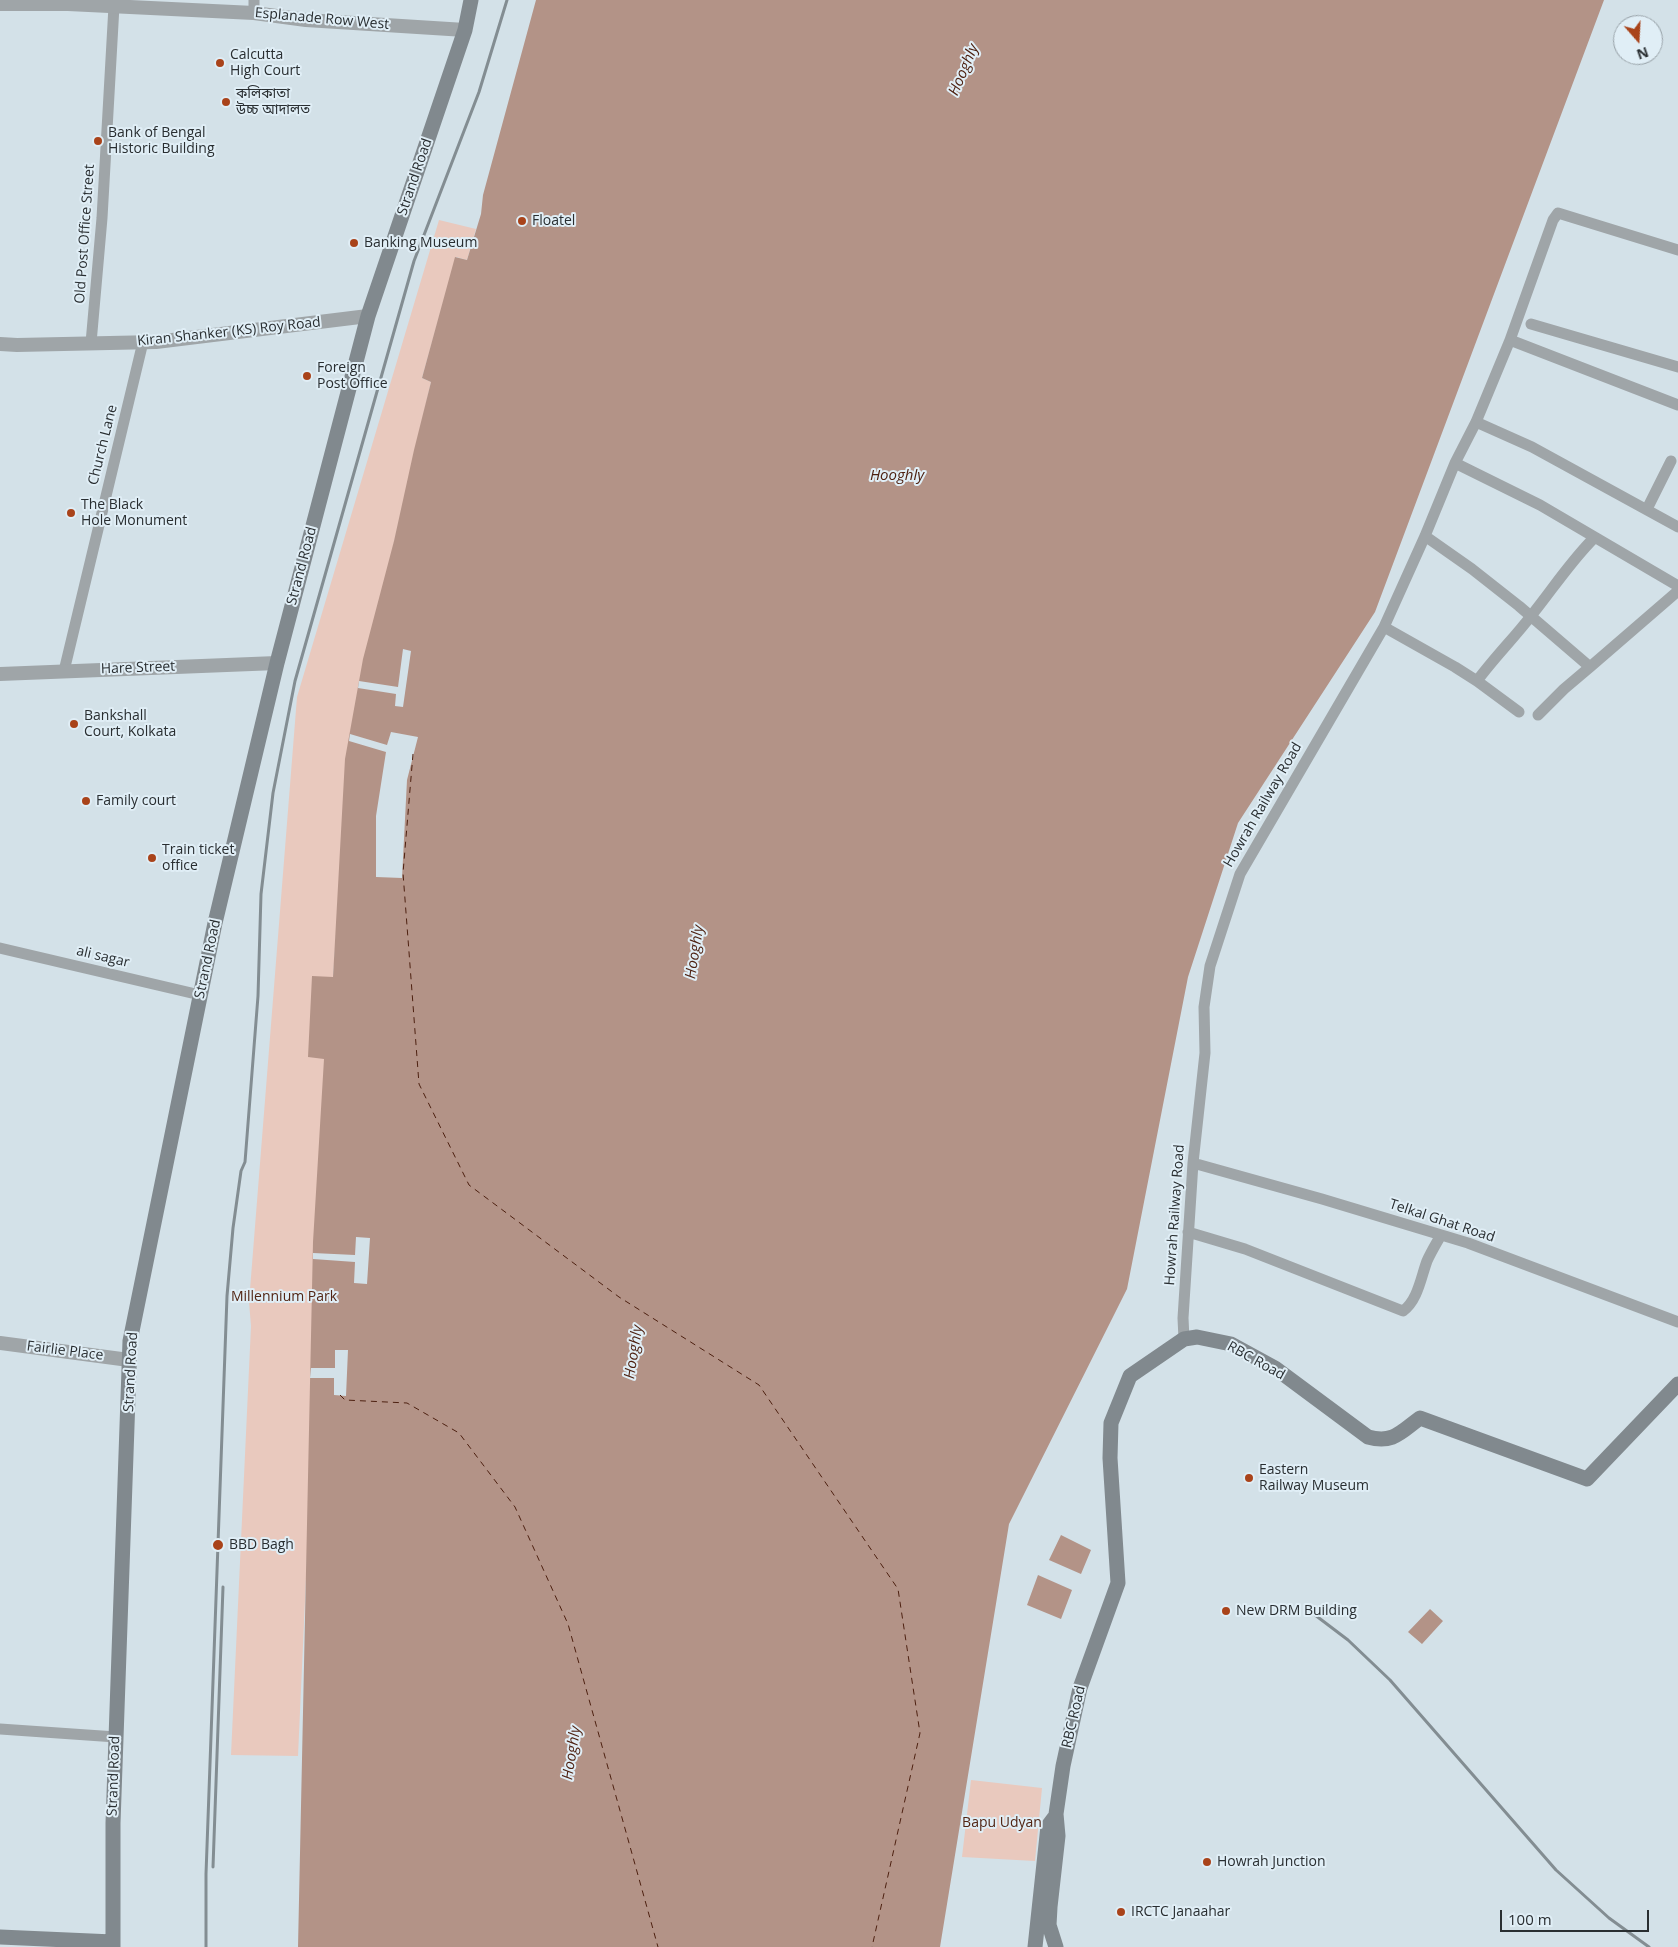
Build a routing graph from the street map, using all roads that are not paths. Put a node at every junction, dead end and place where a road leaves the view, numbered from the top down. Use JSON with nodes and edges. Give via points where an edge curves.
{"nodes":[{"id":1,"x":471,"y":0,"type":"edge"},
{"id":2,"x":0,"y":4,"type":"edge"},
{"id":3,"x":177,"y":5,"type":"edge"},
{"id":4,"x":114,"y":6,"type":"junction"},
{"id":5,"x":254,"y":6,"type":"edge"},
{"id":6,"x":465,"y":30,"type":"junction"},
{"id":7,"x":1678,"y":250,"type":"edge"},
{"id":8,"x":368,"y":316,"type":"junction"},
{"id":9,"x":1531,"y":324,"type":"dead end"},
{"id":10,"x":1510,"y":340,"type":"junction"},
{"id":11,"x":143,"y":342,"type":"junction"},
{"id":12,"x":91,"y":343,"type":"junction"},
{"id":13,"x":0,"y":344,"type":"edge"},
{"id":14,"x":1678,"y":367,"type":"edge"},
{"id":15,"x":1678,"y":405,"type":"edge"},
{"id":16,"x":1476,"y":422,"type":"junction"},
{"id":17,"x":1671,"y":461,"type":"dead end"},
{"id":18,"x":1455,"y":463,"type":"junction"},
{"id":19,"x":1647,"y":509,"type":"junction"},
{"id":20,"x":1678,"y":526,"type":"edge"},
{"id":21,"x":1425,"y":536,"type":"junction"},
{"id":22,"x":1594,"y":538,"type":"junction"},
{"id":23,"x":1678,"y":586,"type":"edge"},
{"id":24,"x":1678,"y":591,"type":"edge"},
{"id":25,"x":1531,"y":616,"type":"junction"},
{"id":26,"x":1384,"y":628,"type":"junction"},
{"id":27,"x":277,"y":663,"type":"junction"},
{"id":28,"x":1590,"y":667,"type":"junction"},
{"id":29,"x":64,"y":671,"type":"junction"},
{"id":30,"x":0,"y":674,"type":"edge"},
{"id":31,"x":1477,"y":681,"type":"junction"},
{"id":32,"x":1519,"y":712,"type":"dead end"},
{"id":33,"x":1538,"y":715,"type":"dead end"},
{"id":34,"x":0,"y":948,"type":"edge"},
{"id":35,"x":200,"y":996,"type":"junction"},
{"id":36,"x":1193,"y":1163,"type":"junction"},
{"id":37,"x":1188,"y":1232,"type":"junction"},
{"id":38,"x":1441,"y":1235,"type":"junction"},
{"id":39,"x":1678,"y":1322,"type":"edge"},
{"id":40,"x":1184,"y":1339,"type":"junction"},
{"id":41,"x":0,"y":1343,"type":"edge"},
{"id":42,"x":130,"y":1360,"type":"junction"},
{"id":43,"x":1678,"y":1384,"type":"edge"},
{"id":44,"x":0,"y":1729,"type":"edge"},
{"id":45,"x":116,"y":1737,"type":"junction"},
{"id":46,"x":1056,"y":1814,"type":"junction"},
{"id":47,"x":0,"y":1937,"type":"edge"},
{"id":48,"x":113,"y":1945,"type":"edge"},
{"id":49,"x":1035,"y":1947,"type":"edge"},
{"id":50,"x":1056,"y":1947,"type":"edge"}],
"edges":[{"from":1,"to":6,"type":"main road","name":"Strand Road"},
{"from":2,"to":4,"type":"street","name":"Esplanade Row West"},
{"from":3,"to":4,"type":"street","name":"Esplanade Row West"},
{"from":3,"to":5,"type":"street","name":"Esplanade Row West"},
{"from":4,"to":12,"type":"street","name":"Old Post Office Street"},
{"from":5,"to":6,"type":"street","name":"Esplanade Row West","via":[[306,20]]},
{"from":6,"to":8,"type":"main road","name":"Strand Road"},
{"from":7,"to":10,"type":"street","name":"Howrah Railway Road","via":[[1558,213]]},
{"from":8,"to":11,"type":"street","name":"Kiran Shanker (KS) Roy Road"},
{"from":8,"to":27,"type":"main road","name":"Strand Road"},
{"from":9,"to":14,"type":"street"},
{"from":10,"to":15,"type":"street"},
{"from":10,"to":16,"type":"street","name":"Howrah Railway Road"},
{"from":11,"to":12,"type":"street","name":"Kiran Shanker (KS) Roy Road"},
{"from":11,"to":29,"type":"street","name":"Church Lane"},
{"from":12,"to":13,"type":"street","name":"Kiran Shanker (KS) Roy Road"},
{"from":16,"to":18,"type":"street","name":"Howrah Railway Road"},
{"from":16,"to":19,"type":"street","via":[[1532,447]]},
{"from":17,"to":19,"type":"street"},
{"from":18,"to":21,"type":"street","name":"Howrah Railway Road"},
{"from":18,"to":22,"type":"street","via":[[1540,505]]},
{"from":19,"to":20,"type":"street"},
{"from":21,"to":25,"type":"street"},
{"from":21,"to":26,"type":"street","name":"Howrah Railway Road"},
{"from":22,"to":23,"type":"street"},
{"from":22,"to":25,"type":"street","via":[[1580,551]]},
{"from":24,"to":28,"type":"street"},
{"from":25,"to":28,"type":"street"},
{"from":25,"to":31,"type":"street"},
{"from":26,"to":31,"type":"street"},
{"from":26,"to":36,"type":"street","name":"Howrah Railway Road","via":[[1240,874],[1210,966]]},
{"from":27,"to":29,"type":"street","name":"Hare Street"},
{"from":27,"to":35,"type":"main road","name":"Strand Road"},
{"from":28,"to":33,"type":"street"},
{"from":29,"to":30,"type":"street","name":"Hare Street"},
{"from":31,"to":32,"type":"street"},
{"from":34,"to":35,"type":"street","name":"ali sagar"},
{"from":35,"to":42,"type":"main road","name":"Strand Road","via":[[130,1341]]},
{"from":36,"to":37,"type":"street","name":"Howrah Railway Road"},
{"from":36,"to":38,"type":"street","name":"Telkal Ghat Road"},
{"from":37,"to":38,"type":"street","via":[[1245,1249],[1403,1311],[1409,1307]]},
{"from":37,"to":40,"type":"street","name":"Howrah Railway Road"},
{"from":38,"to":39,"type":"street","name":"Telkal Ghat Road"},
{"from":40,"to":43,"type":"main road","name":"RBC Road","via":[[1197,1337],[1232,1344],[1275,1368],[1368,1437],[1380,1440],[1395,1437],[1420,1418],[1587,1480]]},
{"from":40,"to":46,"type":"main road","name":"RBC Road","via":[[1130,1376],[1112,1423],[1110,1458],[1118,1583],[1080,1688]]},
{"from":41,"to":42,"type":"street","name":"Fairlie Place"},
{"from":42,"to":45,"type":"main road","name":"Strand Road"},
{"from":44,"to":45,"type":"street"},
{"from":45,"to":48,"type":"main road","name":"Strand Road"},
{"from":46,"to":49,"type":"main road","name":"RBC Road","via":[[1048,1826]]},
{"from":46,"to":50,"type":"main road","name":"RBC Road","via":[[1058,1836],[1049,1925]]},
{"from":47,"to":48,"type":"main road"}]}
